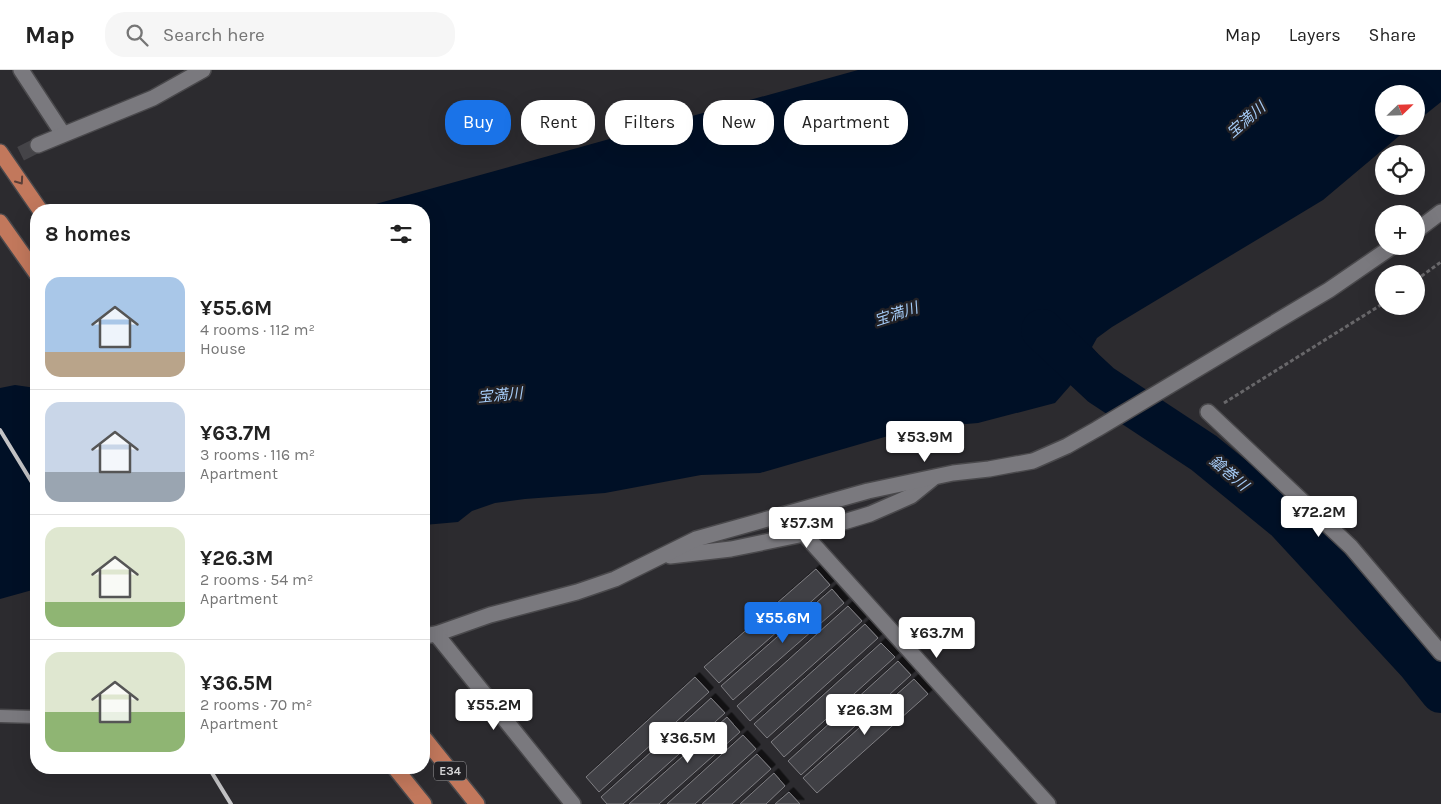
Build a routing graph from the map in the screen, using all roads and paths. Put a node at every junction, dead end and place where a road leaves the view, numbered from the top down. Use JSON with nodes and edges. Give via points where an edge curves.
{"nodes":[{"id":1,"x":21,"y":70,"type":"edge"},
{"id":2,"x":203,"y":70,"type":"edge"},
{"id":3,"x":63,"y":134,"type":"junction"},
{"id":4,"x":38,"y":146,"type":"tunnel mouth"},
{"id":5,"x":0,"y":152,"type":"edge"},
{"id":6,"x":36,"y":204,"type":"edge"},
{"id":7,"x":1441,"y":212,"type":"edge"},
{"id":8,"x":0,"y":222,"type":"edge"},
{"id":9,"x":1425,"y":224,"type":"edge"},
{"id":10,"x":1381,"y":255,"type":"edge"},
{"id":11,"x":1441,"y":262,"type":"edge"},
{"id":12,"x":30,"y":264,"type":"edge"},
{"id":13,"x":1425,"y":274,"type":"edge"},
{"id":14,"x":1375,"y":309,"type":"edge"},
{"id":15,"x":1208,"y":412,"type":"joint"},
{"id":16,"x":935,"y":476,"type":"junction"},
{"id":17,"x":804,"y":534,"type":"junction"},
{"id":18,"x":656,"y":558,"type":"junction"},
{"id":19,"x":430,"y":635,"type":"edge"},
{"id":20,"x":1441,"y":653,"type":"edge"},
{"id":21,"x":0,"y":716,"type":"edge"},
{"id":22,"x":30,"y":717,"type":"edge"},
{"id":23,"x":430,"y":745,"type":"edge"},
{"id":24,"x":398,"y":774,"type":"edge"},
{"id":25,"x":399,"y":774,"type":"edge"},
{"id":26,"x":419,"y":804,"type":"edge"},
{"id":27,"x":424,"y":804,"type":"edge"},
{"id":28,"x":477,"y":804,"type":"edge"},
{"id":29,"x":573,"y":804,"type":"edge"},
{"id":30,"x":1048,"y":804,"type":"edge"}],
"edges":[{"from":1,"to":3,"type":"street"},
{"from":2,"to":3,"type":"street","via":[[153,98]]},
{"from":3,"to":4,"type":"street"},
{"from":5,"to":6,"type":"highway","one_way":true},
{"from":7,"to":9,"type":"street"},
{"from":8,"to":12,"type":"highway"},
{"from":10,"to":16,"type":"street","via":[[1329,290],[1067,446],[1033,461]]},
{"from":11,"to":13,"type":"path"},
{"from":14,"to":15,"type":"path"},
{"from":15,"to":20,"type":"street","via":[[1351,547]]},
{"from":16,"to":17,"type":"street","via":[[911,496],[870,514]]},
{"from":16,"to":18,"type":"street","via":[[733,528],[696,539]]},
{"from":17,"to":18,"type":"street","via":[[731,549]]},
{"from":17,"to":30,"type":"street"},
{"from":18,"to":19,"type":"street","via":[[615,579],[577,592]]},
{"from":19,"to":29,"type":"street"},
{"from":21,"to":22,"type":"lane"},
{"from":23,"to":28,"type":"highway","number":"E34"},
{"from":24,"to":26,"type":"highway"},
{"from":25,"to":27,"type":"highway"}]}
